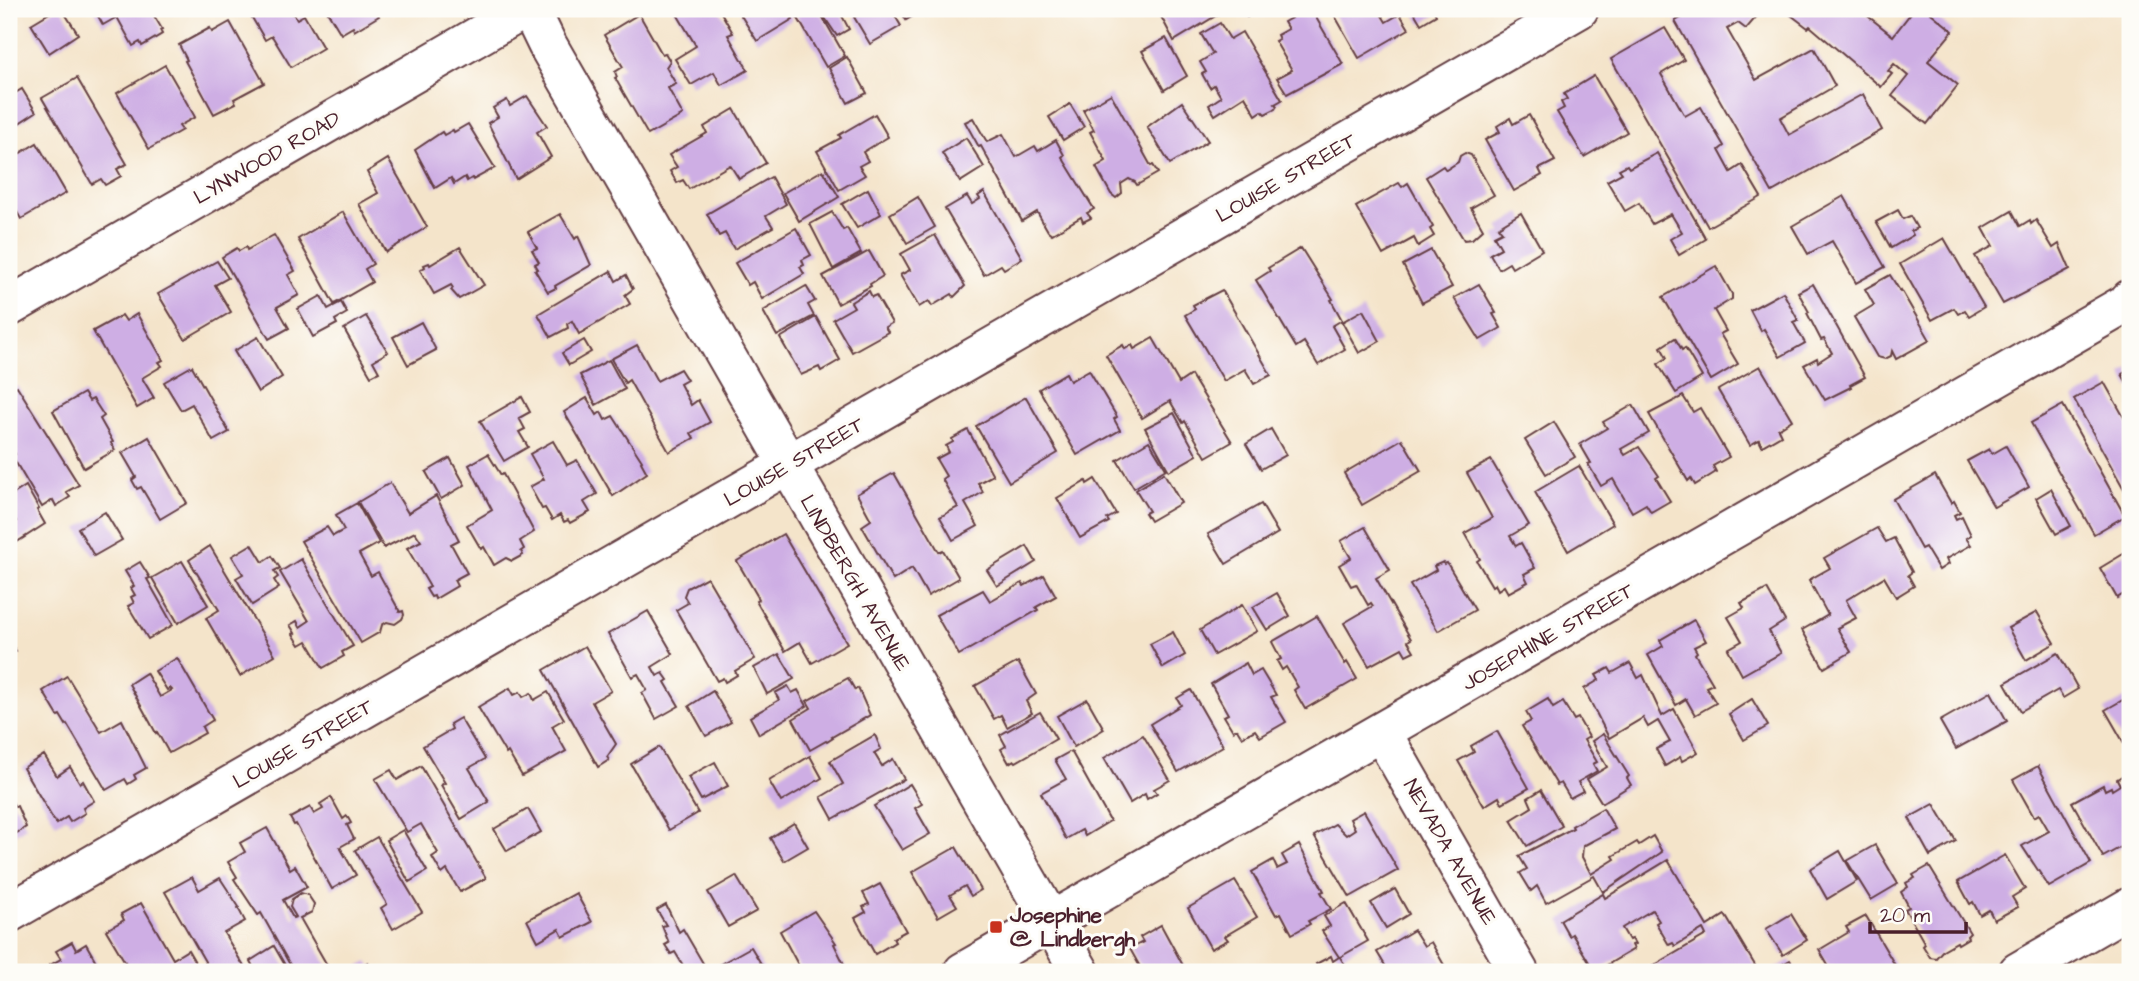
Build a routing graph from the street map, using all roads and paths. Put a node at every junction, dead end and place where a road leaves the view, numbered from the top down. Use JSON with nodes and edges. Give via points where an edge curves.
{"nodes":[{"id":1,"x":527,"y":9,"type":"edge"},
{"id":2,"x":1580,"y":9,"type":"edge"},
{"id":3,"x":2130,"y":299,"type":"edge"},
{"id":4,"x":9,"y":307,"type":"edge"},
{"id":5,"x":788,"y":466,"type":"junction"},
{"id":6,"x":1382,"y":733,"type":"junction"},
{"id":7,"x":2130,"y":907,"type":"edge"},
{"id":8,"x":9,"y":913,"type":"edge"},
{"id":9,"x":1051,"y":922,"type":"junction"},
{"id":10,"x":963,"y":972,"type":"edge"},
{"id":11,"x":1080,"y":972,"type":"edge"},
{"id":12,"x":1519,"y":972,"type":"edge"},
{"id":13,"x":2018,"y":972,"type":"edge"}],
"edges":[{"from":1,"to":4,"type":"street","name":"LYNWOOD ROAD"},
{"from":1,"to":5,"type":"street","name":"LINDBERGH AVENUE"},
{"from":2,"to":5,"type":"street","name":"LOUISE STREET"},
{"from":3,"to":6,"type":"street","name":"JOSEPHINE STREET"},
{"from":5,"to":8,"type":"street","name":"LOUISE STREET"},
{"from":5,"to":9,"type":"street","name":"LINDBERGH AVENUE"},
{"from":6,"to":9,"type":"street","name":"JOSEPHINE STREET"},
{"from":6,"to":12,"type":"street","name":"NEVADA AVENUE"},
{"from":7,"to":13,"type":"street"},
{"from":9,"to":10,"type":"street","name":"JOSEPHINE STREET"},
{"from":9,"to":11,"type":"street","name":"LINDBERGH AVENUE"}]}
